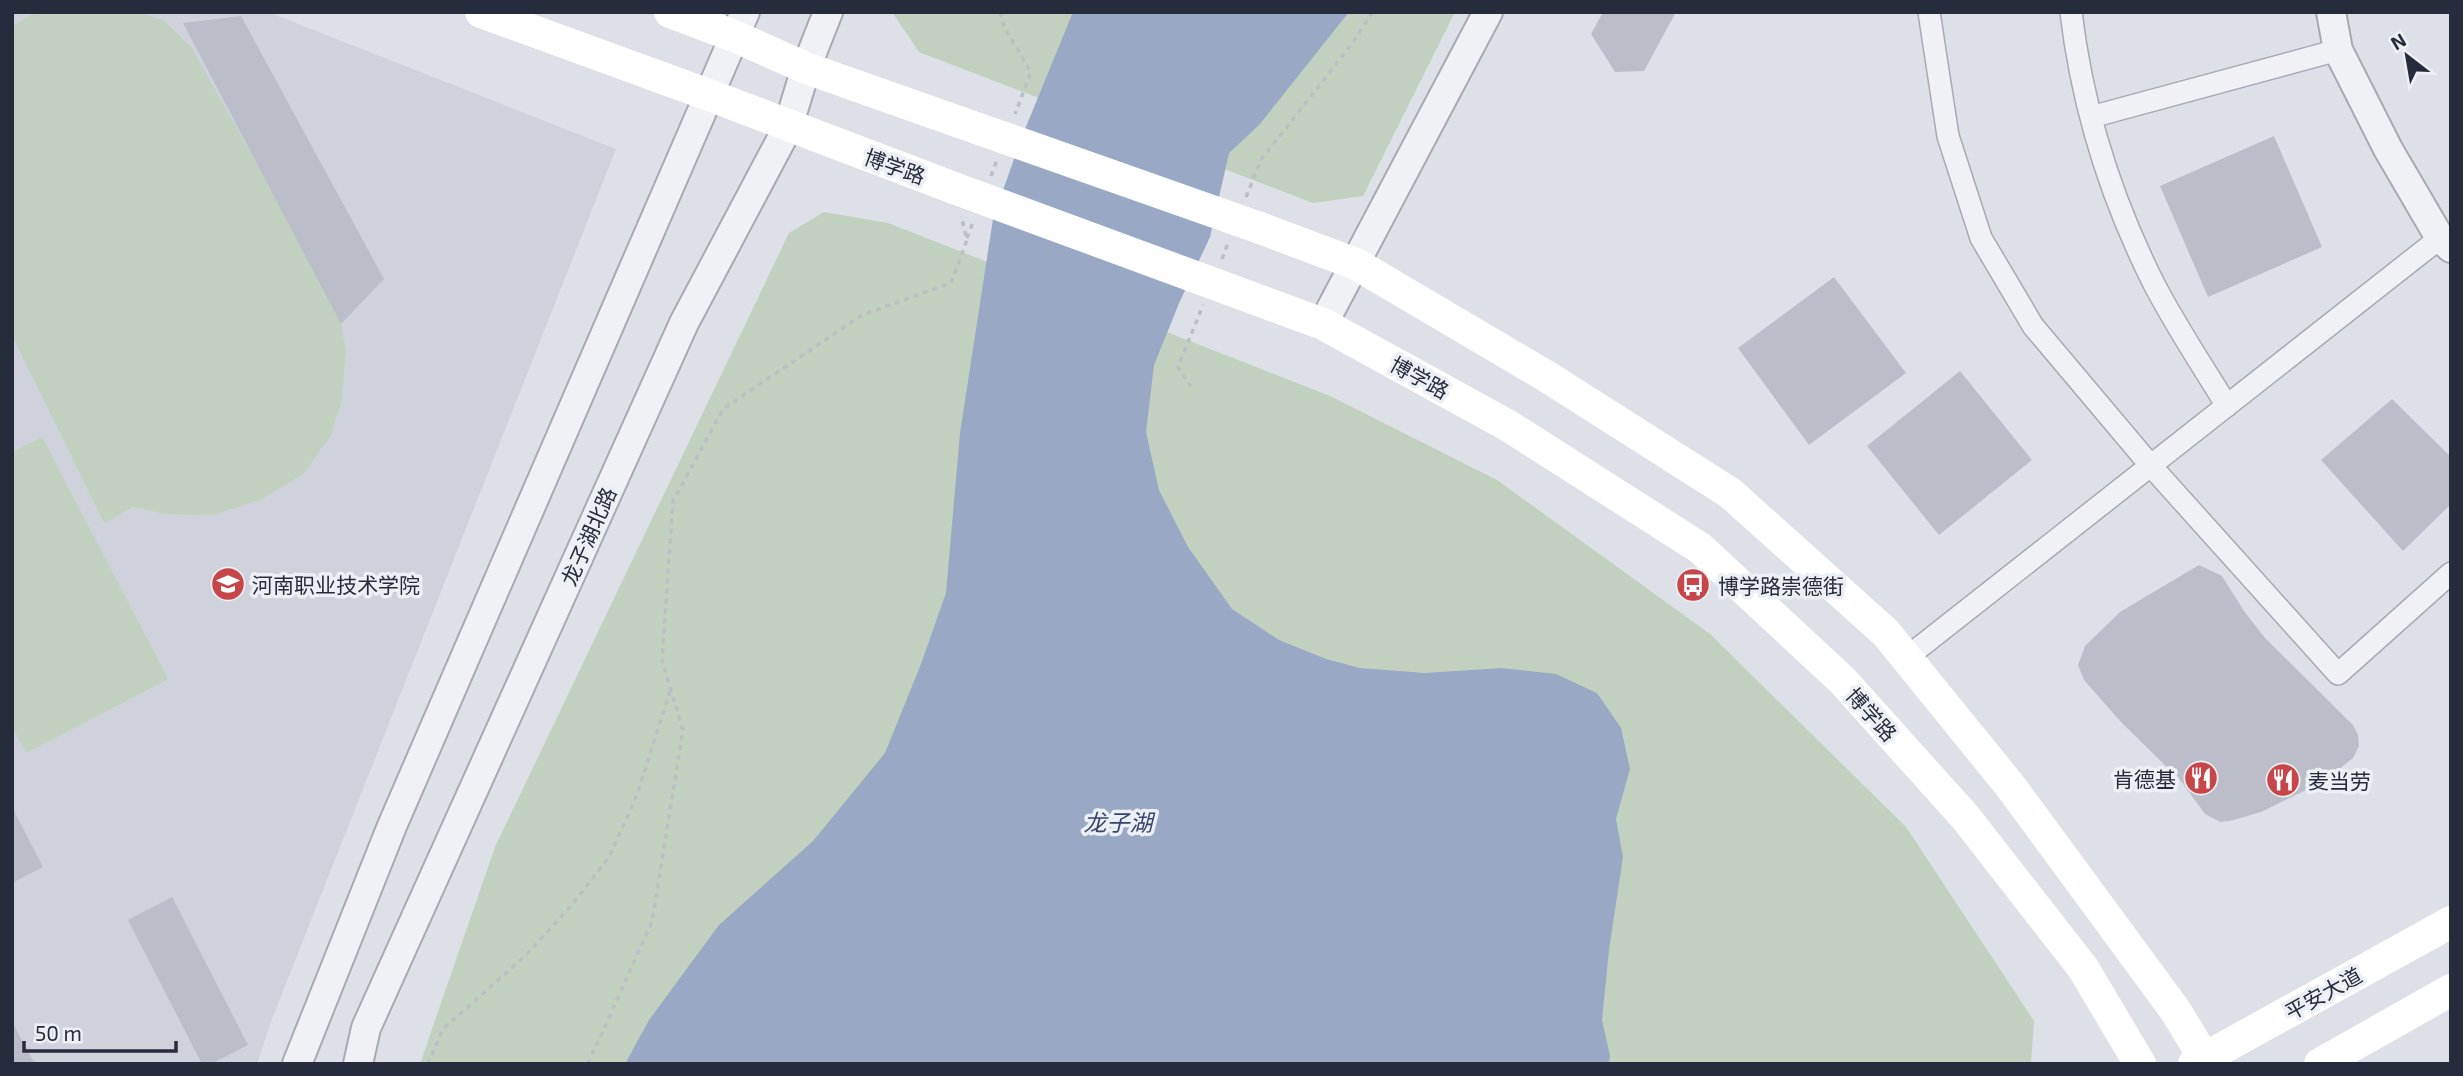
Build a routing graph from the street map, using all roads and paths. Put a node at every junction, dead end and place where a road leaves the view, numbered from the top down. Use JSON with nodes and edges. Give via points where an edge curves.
{"nodes":[{"id":1,"x":481,"y":12,"type":"edge"},
{"id":2,"x":670,"y":12,"type":"edge"},
{"id":3,"x":828,"y":12,"type":"edge"},
{"id":4,"x":1373,"y":12,"type":"edge"},
{"id":5,"x":1488,"y":12,"type":"edge"},
{"id":6,"x":1930,"y":12,"type":"edge"},
{"id":7,"x":2071,"y":12,"type":"edge"},
{"id":8,"x":2331,"y":12,"type":"edge"},
{"id":9,"x":740,"y":24,"type":"edge"},
{"id":10,"x":2338,"y":50,"type":"junction"},
{"id":11,"x":806,"y":68,"type":"junction"},
{"id":12,"x":709,"y":95,"type":"junction"},
{"id":13,"x":2091,"y":117,"type":"junction"},
{"id":14,"x":788,"y":127,"type":"junction"},
{"id":15,"x":954,"y":188,"type":"junction"},
{"id":16,"x":1246,"y":199,"type":"dead end"},
{"id":17,"x":1230,"y":237,"type":"dead end"},
{"id":18,"x":2445,"y":243,"type":"edge"},
{"id":19,"x":1356,"y":264,"type":"junction"},
{"id":20,"x":1217,"y":285,"type":"junction"},
{"id":21,"x":1323,"y":324,"type":"junction"},
{"id":22,"x":1191,"y":387,"type":"dead end"},
{"id":23,"x":2227,"y":406,"type":"junction"},
{"id":24,"x":2151,"y":466,"type":"junction"},
{"id":25,"x":2451,"y":573,"type":"edge"},
{"id":26,"x":1906,"y":657,"type":"junction"},
{"id":27,"x":671,"y":689,"type":"junction"},
{"id":28,"x":2451,"y":922,"type":"edge"},
{"id":29,"x":2451,"y":990,"type":"edge"},
{"id":30,"x":2203,"y":1062,"type":"edge"},
{"id":31,"x":296,"y":1064,"type":"edge"},
{"id":32,"x":358,"y":1064,"type":"edge"},
{"id":33,"x":428,"y":1064,"type":"edge"},
{"id":34,"x":588,"y":1064,"type":"edge"},
{"id":35,"x":2140,"y":1064,"type":"edge"},
{"id":36,"x":2320,"y":1064,"type":"edge"}],
"edges":[{"from":1,"to":12,"type":"main road","name":"博学路"},
{"from":2,"to":9,"type":"main road"},
{"from":3,"to":11,"type":"street","name":"龙子湖北路"},
{"from":4,"to":16,"type":"path","via":[[1261,160]]},
{"from":5,"to":19,"type":"street"},
{"from":6,"to":24,"type":"street","via":[[1948,136],[1981,239],[2033,326]]},
{"from":7,"to":13,"type":"street"},
{"from":8,"to":10,"type":"street"},
{"from":9,"to":11,"type":"main road"},
{"from":9,"to":12,"type":"street"},
{"from":10,"to":13,"type":"street"},
{"from":10,"to":18,"type":"street","via":[[2388,149]]},
{"from":11,"to":14,"type":"street","name":"龙子湖北路"},
{"from":11,"to":19,"type":"main road","bridge":true},
{"from":12,"to":14,"type":"main road","name":"博学路"},
{"from":12,"to":31,"type":"street","via":[[392,826]]},
{"from":13,"to":23,"type":"street","via":[[2124,218],[2153,283]]},
{"from":14,"to":15,"type":"main road","name":"博学路"},
{"from":14,"to":32,"type":"street","name":"龙子湖北路","via":[[684,323],[366,1028]]},
{"from":15,"to":20,"type":"main road","name":"博学路","bridge":true},
{"from":15,"to":27,"type":"path","via":[[967,240],[951,283],[862,315],[723,409],[673,501],[662,660]]},
{"from":17,"to":20,"type":"path"},
{"from":18,"to":23,"type":"street"},
{"from":19,"to":21,"type":"street"},
{"from":19,"to":26,"type":"main road","via":[[1546,376],[1730,493],[1886,633]]},
{"from":20,"to":21,"type":"main road","name":"博学路"},
{"from":20,"to":22,"type":"path","via":[[1178,367]]},
{"from":21,"to":35,"type":"main road","name":"博学路","via":[[1507,425],[1700,548],[1843,681],[1966,818],[2083,968]]},
{"from":23,"to":24,"type":"street"},
{"from":24,"to":25,"type":"street","via":[[2338,674]]},
{"from":24,"to":26,"type":"street"},
{"from":26,"to":30,"type":"main road","via":[[2011,787],[2175,1010]]},
{"from":27,"to":33,"type":"path","via":[[637,795],[609,857],[524,957],[443,1029]]},
{"from":27,"to":34,"type":"path","via":[[683,730],[652,922]]},
{"from":28,"to":30,"type":"main road","name":"平安大道"},
{"from":29,"to":36,"type":"main road"}]}
